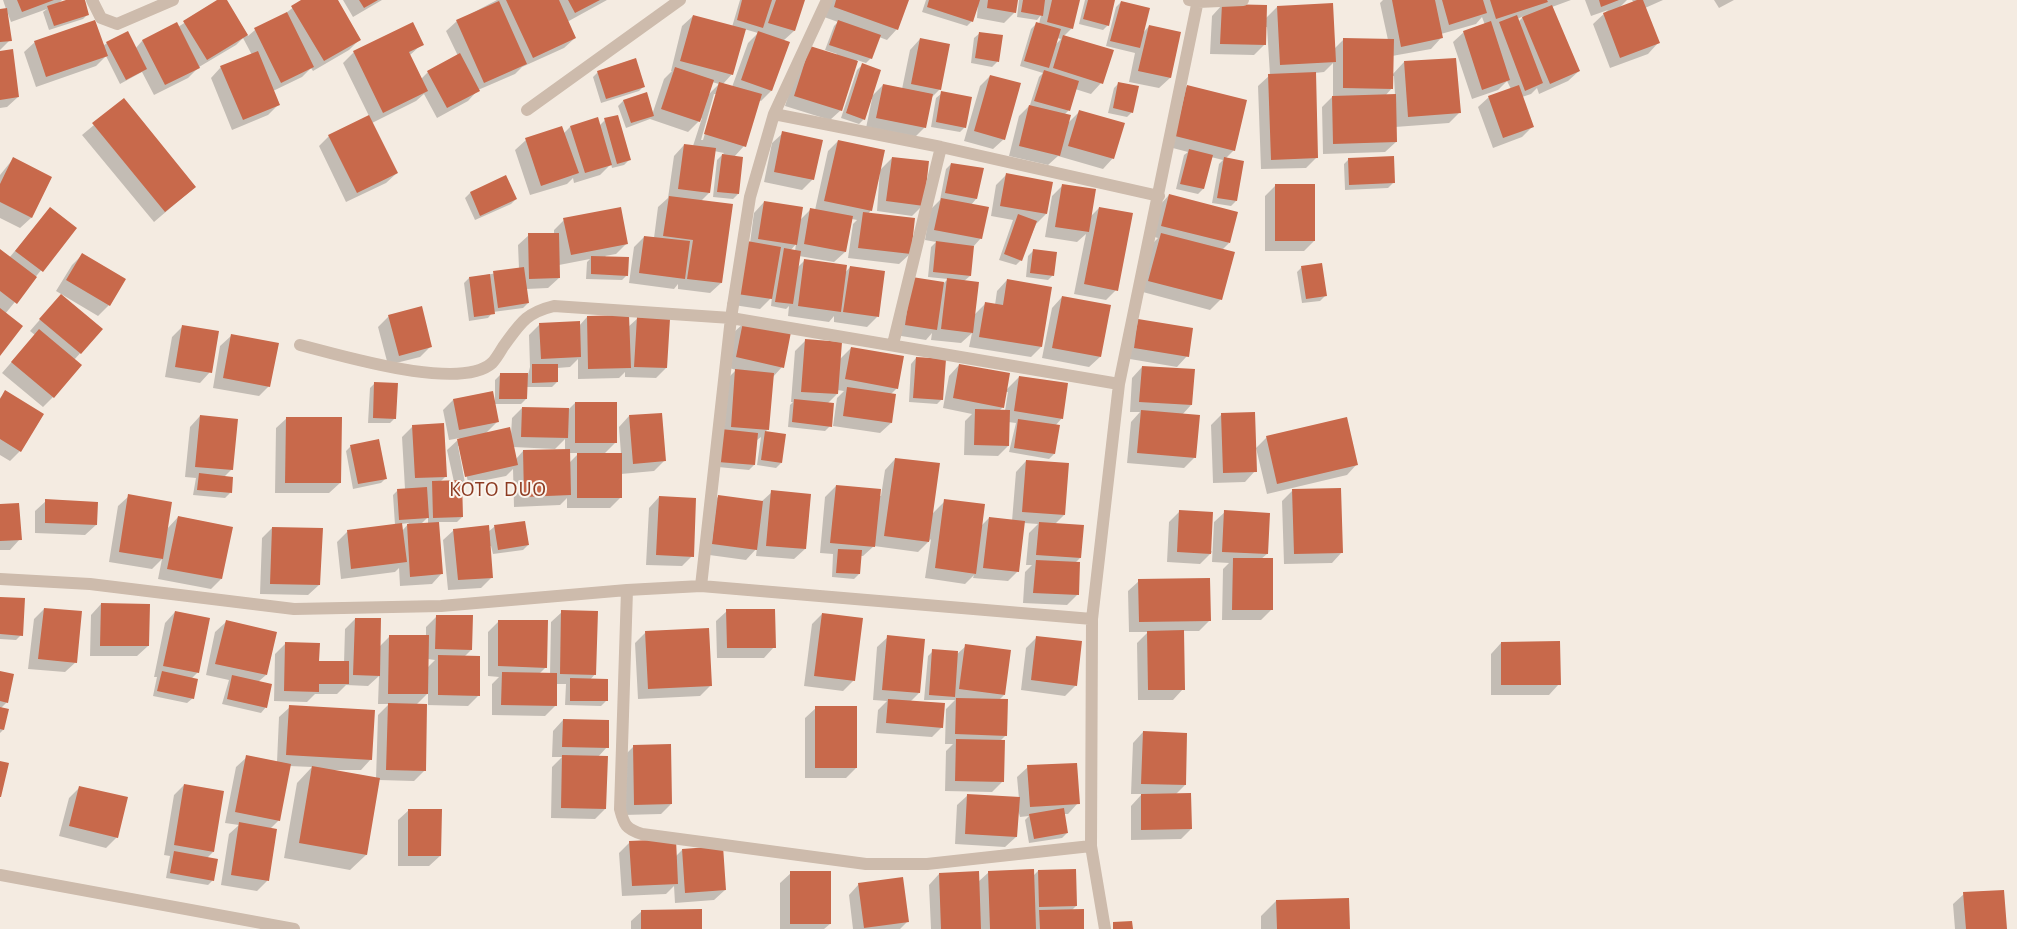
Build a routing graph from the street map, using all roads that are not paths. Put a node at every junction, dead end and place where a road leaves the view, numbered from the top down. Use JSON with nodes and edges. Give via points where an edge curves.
{"nodes":[{"id":1,"x":92,"y":0,"type":"edge"},
{"id":2,"x":173,"y":0,"type":"edge"},
{"id":3,"x":680,"y":0,"type":"edge"},
{"id":4,"x":827,"y":0,"type":"edge"},
{"id":5,"x":1244,"y":0,"type":"edge"},
{"id":6,"x":1195,"y":1,"type":"edge"},
{"id":7,"x":527,"y":110,"type":"dead end"},
{"id":8,"x":774,"y":114,"type":"junction"},
{"id":9,"x":941,"y":147,"type":"junction"},
{"id":10,"x":1159,"y":196,"type":"junction"},
{"id":11,"x":731,"y":318,"type":"junction"},
{"id":12,"x":892,"y":344,"type":"junction"},
{"id":13,"x":300,"y":345,"type":"dead end"},
{"id":14,"x":1119,"y":384,"type":"junction"},
{"id":15,"x":0,"y":578,"type":"edge"},
{"id":16,"x":701,"y":586,"type":"junction"},
{"id":17,"x":627,"y":590,"type":"junction"},
{"id":18,"x":1092,"y":619,"type":"junction"},
{"id":19,"x":1091,"y":846,"type":"junction"},
{"id":20,"x":0,"y":876,"type":"edge"},
{"id":21,"x":294,"y":929,"type":"edge"},
{"id":22,"x":1105,"y":929,"type":"edge"}],
"edges":[{"from":1,"to":2,"type":"street","via":[[101,18],[117,24]]},
{"from":3,"to":7,"type":"street"},
{"from":4,"to":8,"type":"street"},
{"from":5,"to":6,"type":"street"},
{"from":6,"to":10,"type":"street"},
{"from":8,"to":9,"type":"street"},
{"from":8,"to":11,"type":"street","via":[[750,197]]},
{"from":9,"to":10,"type":"street"},
{"from":9,"to":12,"type":"street"},
{"from":10,"to":14,"type":"street"},
{"from":11,"to":12,"type":"street"},
{"from":11,"to":13,"type":"street","via":[[554,306],[534,311],[516,329],[492,363],[478,372],[455,375],[397,368]]},
{"from":11,"to":16,"type":"street"},
{"from":12,"to":14,"type":"street"},
{"from":14,"to":18,"type":"street"},
{"from":15,"to":17,"type":"street","via":[[90,584],[294,609],[441,606]]},
{"from":16,"to":17,"type":"street"},
{"from":16,"to":18,"type":"street"},
{"from":17,"to":19,"type":"street","via":[[620,809],[629,830],[866,864],[927,864]]},
{"from":18,"to":19,"type":"street"},
{"from":19,"to":22,"type":"street"},
{"from":20,"to":21,"type":"street"}]}
